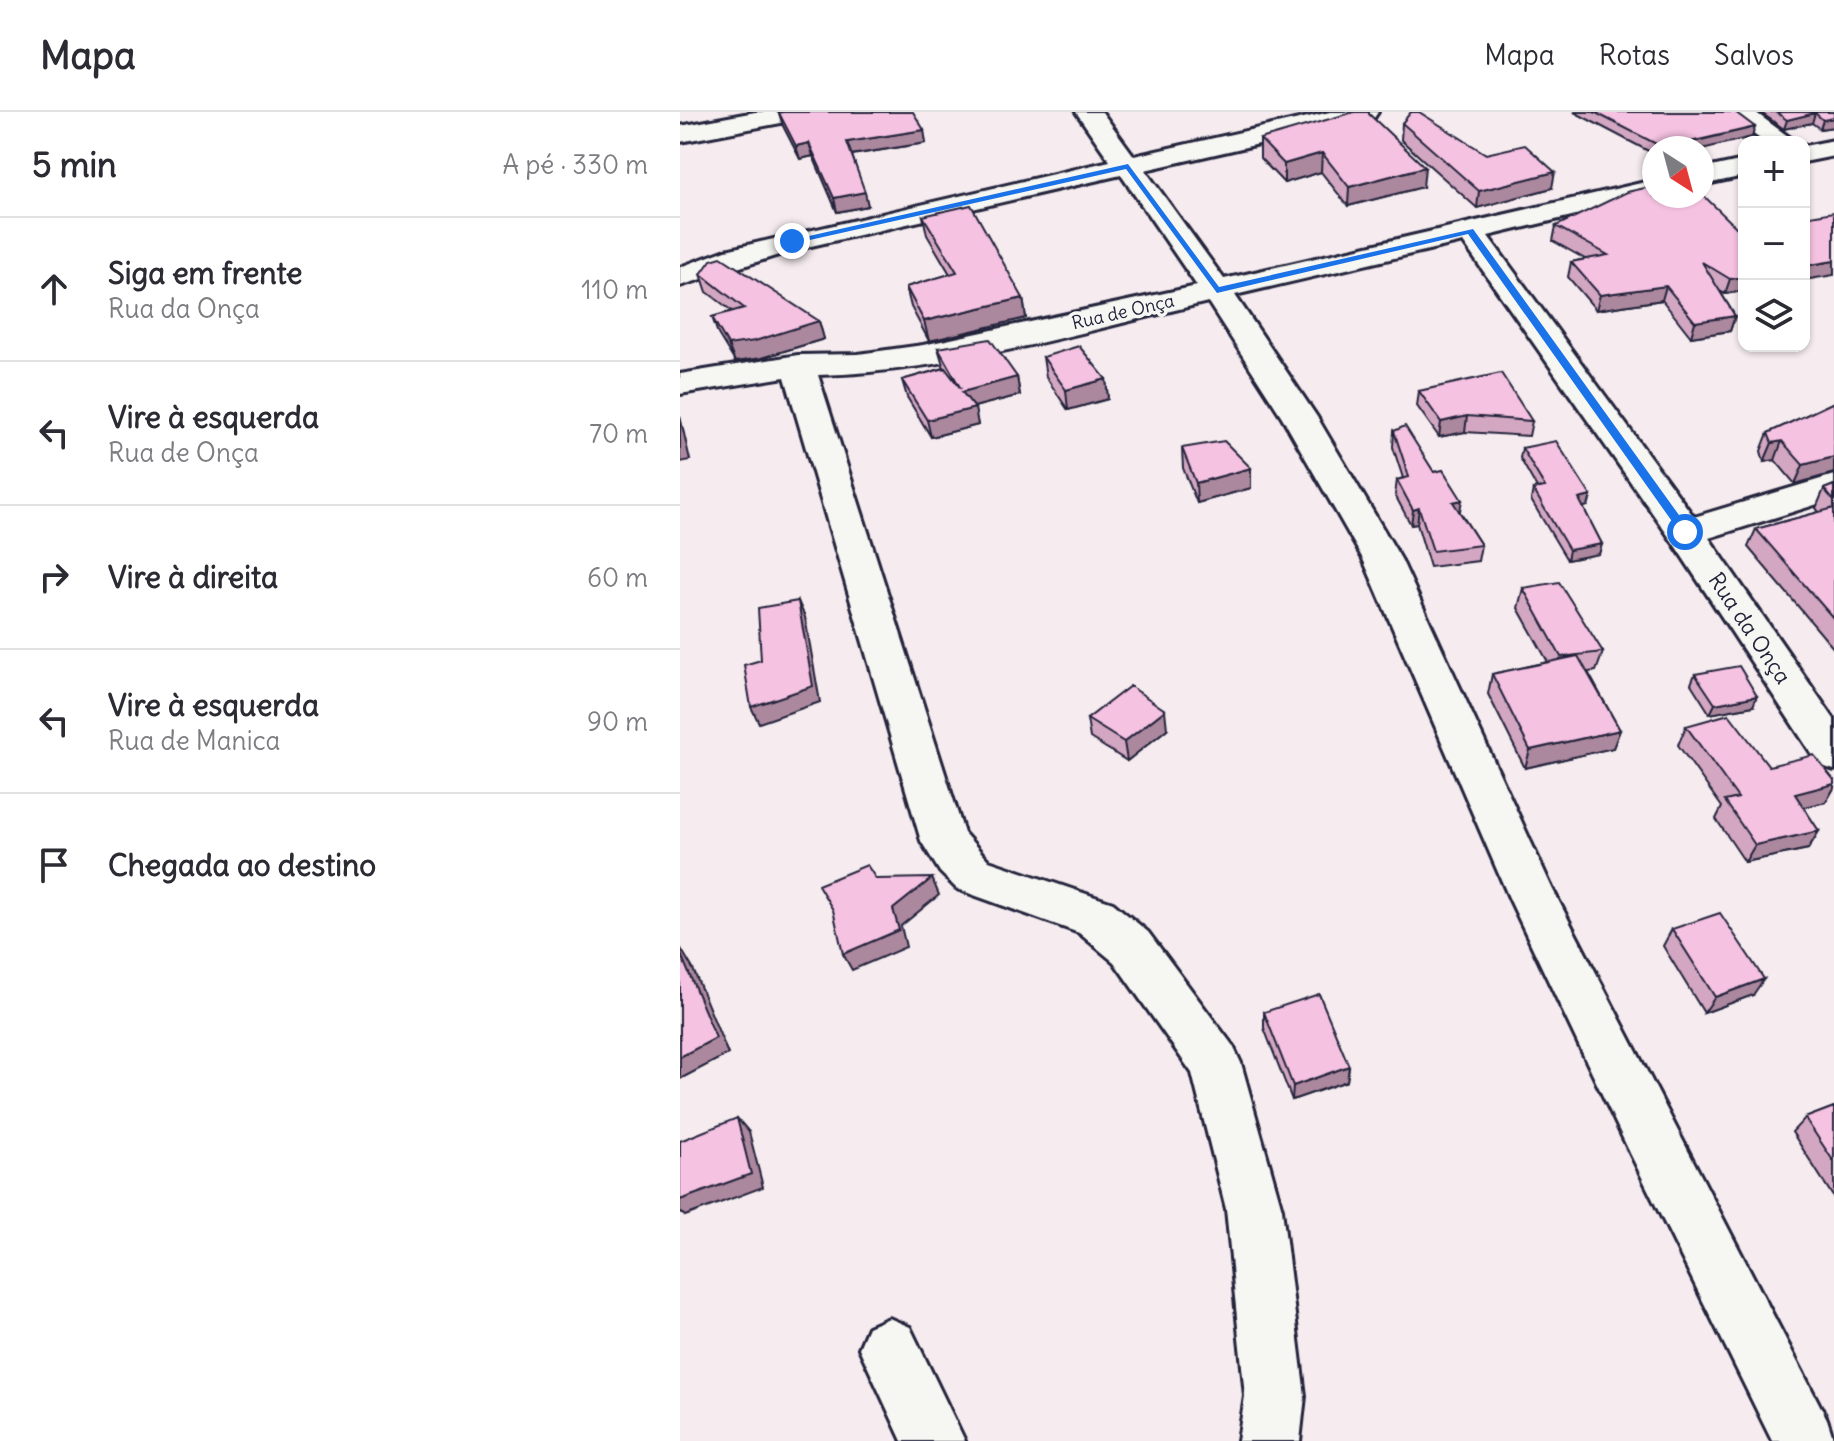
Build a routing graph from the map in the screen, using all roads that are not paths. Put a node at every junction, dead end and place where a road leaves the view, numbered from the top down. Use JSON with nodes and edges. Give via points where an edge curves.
{"nodes":[{"id":1,"x":797,"y":112,"type":"edge"},
{"id":2,"x":1089,"y":112,"type":"edge"},
{"id":3,"x":1365,"y":112,"type":"edge"},
{"id":4,"x":1737,"y":112,"type":"edge"},
{"id":5,"x":680,"y":134,"type":"edge"},
{"id":6,"x":1773,"y":136,"type":"edge"},
{"id":7,"x":1834,"y":148,"type":"edge"},
{"id":8,"x":1810,"y":153,"type":"edge"},
{"id":9,"x":1128,"y":166,"type":"junction"},
{"id":10,"x":1738,"y":169,"type":"edge"},
{"id":11,"x":1714,"y":174,"type":"edge"},
{"id":12,"x":1642,"y":191,"type":"edge"},
{"id":13,"x":1470,"y":231,"type":"junction"},
{"id":14,"x":680,"y":277,"type":"edge"},
{"id":15,"x":1217,"y":290,"type":"junction"},
{"id":16,"x":798,"y":365,"type":"junction"},
{"id":17,"x":680,"y":384,"type":"edge"},
{"id":18,"x":1834,"y":487,"type":"edge"},
{"id":19,"x":1685,"y":532,"type":"junction"},
{"id":20,"x":1834,"y":753,"type":"edge"},
{"id":21,"x":889,"y":1348,"type":"dead end"},
{"id":22,"x":934,"y":1441,"type":"edge"},
{"id":23,"x":1269,"y":1441,"type":"edge"},
{"id":24,"x":1805,"y":1441,"type":"edge"}],
"edges":[{"from":1,"to":5,"type":"street"},
{"from":2,"to":9,"type":"street"},
{"from":3,"to":9,"type":"street"},
{"from":4,"to":6,"type":"street"},
{"from":7,"to":8,"type":"street"},
{"from":9,"to":14,"type":"street","via":[[792,241]]},
{"from":9,"to":15,"type":"street"},
{"from":10,"to":11,"type":"street"},
{"from":12,"to":13,"type":"street","name":"Rua de Onça"},
{"from":13,"to":15,"type":"street","name":"Rua de Onça"},
{"from":13,"to":19,"type":"street","name":"Rua da Onça"},
{"from":15,"to":16,"type":"street","name":"Rua de Onça","via":[[923,355]]},
{"from":15,"to":24,"type":"street","via":[[1362,521],[1403,598],[1496,820]]},
{"from":16,"to":17,"type":"street","name":"Rua de Onça"},
{"from":16,"to":23,"type":"street","via":[[944,841],[973,875],[1096,918],[1115,931],[1215,1063],[1254,1209],[1275,1396]]},
{"from":18,"to":19,"type":"street"},
{"from":19,"to":20,"type":"street","name":"Rua da Onça"},
{"from":21,"to":22,"type":"street"}]}
